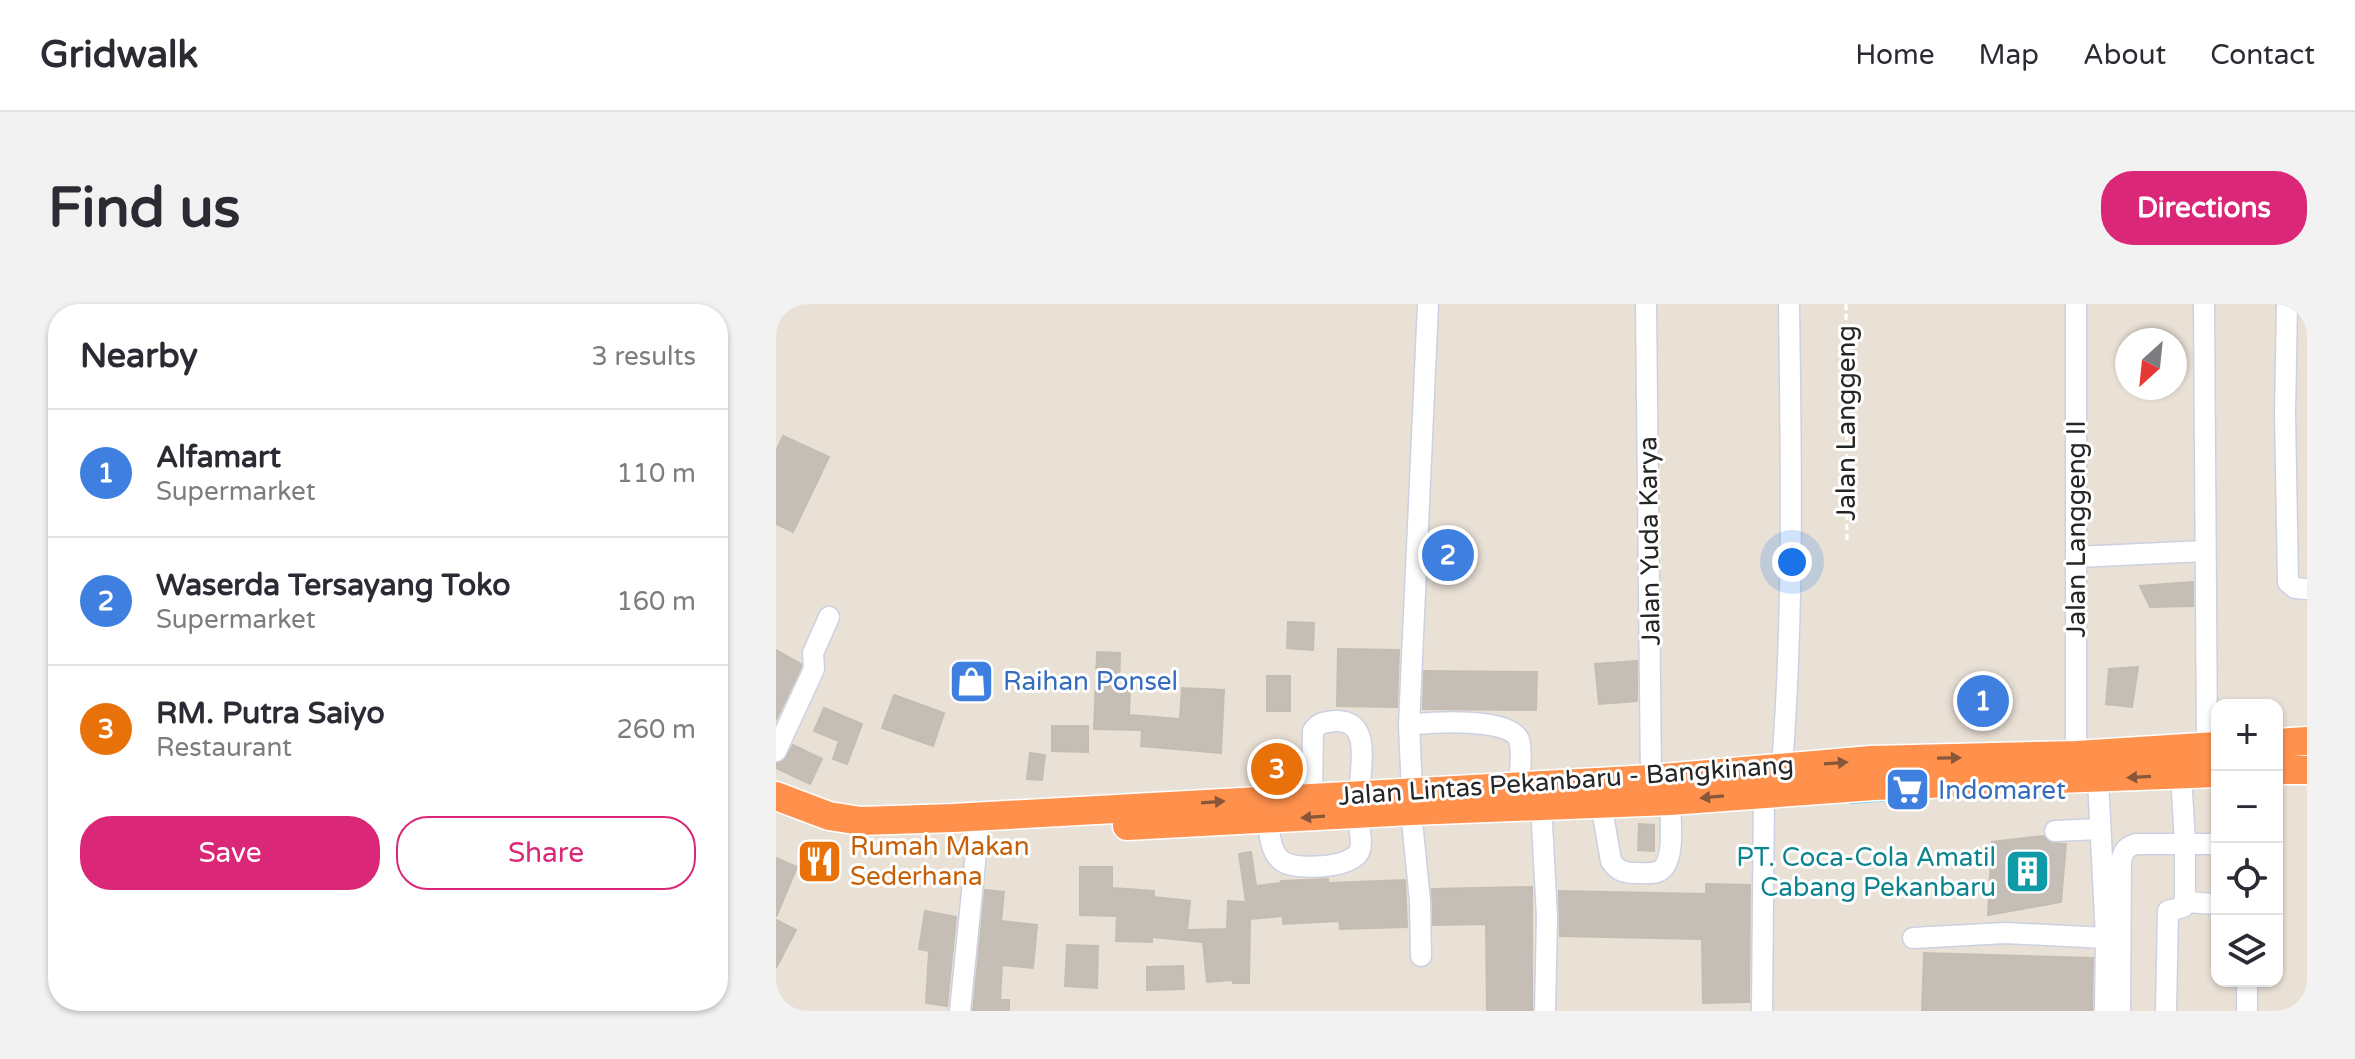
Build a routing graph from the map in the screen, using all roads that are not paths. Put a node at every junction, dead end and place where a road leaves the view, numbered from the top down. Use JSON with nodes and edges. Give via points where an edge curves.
{"nodes":[{"id":1,"x":1428,"y":304,"type":"edge"},
{"id":2,"x":1646,"y":304,"type":"edge"},
{"id":3,"x":1789,"y":304,"type":"edge"},
{"id":4,"x":2076,"y":304,"type":"edge"},
{"id":5,"x":2204,"y":304,"type":"edge"},
{"id":6,"x":2287,"y":304,"type":"edge"},
{"id":7,"x":2297,"y":374,"type":"edge"},
{"id":8,"x":2204,"y":551,"type":"junction"},
{"id":9,"x":2077,"y":557,"type":"junction"},
{"id":10,"x":2307,"y":589,"type":"edge"},
{"id":11,"x":829,"y":617,"type":"dead end"},
{"id":12,"x":1409,"y":725,"type":"junction"},
{"id":13,"x":2211,"y":730,"type":"edge"},
{"id":14,"x":2307,"y":741,"type":"edge"},
{"id":15,"x":2283,"y":743,"type":"edge"},
{"id":16,"x":2211,"y":746,"type":"edge"},
{"id":17,"x":776,"y":751,"type":"edge"},
{"id":18,"x":2076,"y":755,"type":"junction"},
{"id":19,"x":1782,"y":766,"type":"junction"},
{"id":20,"x":2283,"y":770,"type":"edge"},
{"id":21,"x":2307,"y":770,"type":"edge"},
{"id":22,"x":1872,"y":773,"type":"junction"},
{"id":23,"x":2211,"y":773,"type":"edge"},
{"id":24,"x":2181,"y":775,"type":"junction"},
{"id":25,"x":1651,"y":779,"type":"junction"},
{"id":26,"x":2098,"y":779,"type":"junction"},
{"id":27,"x":1520,"y":784,"type":"junction"},
{"id":28,"x":1764,"y":793,"type":"junction"},
{"id":29,"x":776,"y":796,"type":"edge"},
{"id":30,"x":1312,"y":796,"type":"junction"},
{"id":31,"x":1412,"y":801,"type":"junction"},
{"id":32,"x":1670,"y":801,"type":"junction"},
{"id":33,"x":1601,"y":803,"type":"junction"},
{"id":34,"x":1358,"y":804,"type":"junction"},
{"id":35,"x":1541,"y":805,"type":"junction"},
{"id":36,"x":776,"y":815,"type":"edge"},
{"id":37,"x":1267,"y":820,"type":"junction"},
{"id":38,"x":2099,"y":829,"type":"junction"},
{"id":39,"x":2055,"y":831,"type":"dead end"},
{"id":40,"x":978,"y":833,"type":"junction"},
{"id":41,"x":2185,"y":843,"type":"junction"},
{"id":42,"x":2211,"y":844,"type":"edge"},
{"id":43,"x":2185,"y":902,"type":"junction"},
{"id":44,"x":2211,"y":904,"type":"edge"},
{"id":45,"x":1913,"y":938,"type":"dead end"},
{"id":46,"x":2106,"y":938,"type":"junction"},
{"id":47,"x":1421,"y":956,"type":"dead end"},
{"id":48,"x":2247,"y":987,"type":"edge"},
{"id":49,"x":960,"y":1011,"type":"edge"},
{"id":50,"x":1545,"y":1011,"type":"edge"},
{"id":51,"x":1762,"y":1011,"type":"edge"},
{"id":52,"x":2105,"y":1011,"type":"edge"},
{"id":53,"x":2120,"y":1011,"type":"edge"},
{"id":54,"x":2166,"y":1011,"type":"edge"},
{"id":55,"x":2247,"y":1011,"type":"edge"}],
"edges":[{"from":1,"to":12,"type":"street"},
{"from":2,"to":25,"type":"street","name":"Jalan Yuda Karya"},
{"from":3,"to":19,"type":"street","via":[[1789,676]]},
{"from":4,"to":9,"type":"street","name":"Jalan Langgeng II"},
{"from":5,"to":8,"type":"street"},
{"from":6,"to":7,"type":"street"},
{"from":7,"to":10,"type":"street","via":[[2288,582]]},
{"from":8,"to":9,"type":"street"},
{"from":8,"to":13,"type":"street"},
{"from":9,"to":18,"type":"street","name":"Jalan Langgeng II"},
{"from":11,"to":17,"type":"street","via":[[813,653],[814,669]]},
{"from":12,"to":27,"type":"street","via":[[1453,722],[1513,731],[1519,739]]},
{"from":12,"to":31,"type":"street"},
{"from":14,"to":15,"type":"highway"},
{"from":16,"to":18,"type":"highway","name":"Jalan Lintas Pekanbaru - Bangkinang"},
{"from":22,"to":18,"type":"highway","name":"Jalan Lintas Pekanbaru - Bangkinang","one_way":true},
{"from":19,"to":22,"type":"highway","name":"Jalan Lintas Pekanbaru - Bangkinang","one_way":true},
{"from":19,"to":25,"type":"highway","name":"Jalan Lintas Pekanbaru - Bangkinang"},
{"from":20,"to":21,"type":"highway"},
{"from":22,"to":26,"type":"highway","name":"Jalan Lintas Pekanbaru - Bangkinang"},
{"from":22,"to":28,"type":"highway","name":"Jalan Lintas Pekanbaru - Bangkinang"},
{"from":23,"to":24,"type":"highway","name":"Jalan Lintas Pekanbaru - Bangkinang"},
{"from":24,"to":26,"type":"highway","name":"Jalan Lintas Pekanbaru - Bangkinang","one_way":true},
{"from":24,"to":41,"type":"street"},
{"from":25,"to":27,"type":"highway","name":"Jalan Lintas Pekanbaru - Bangkinang"},
{"from":26,"to":38,"type":"street"},
{"from":27,"to":31,"type":"highway","name":"Jalan Lintas Pekanbaru - Bangkinang"},
{"from":28,"to":32,"type":"highway","name":"Jalan Lintas Pekanbaru - Bangkinang","one_way":true},
{"from":28,"to":51,"type":"street"},
{"from":29,"to":30,"type":"highway","name":"Jalan Lintas Pekanbaru - Bangkinang","one_way":true,"via":[[829,816],[861,821]]},
{"from":30,"to":34,"type":"highway","name":"Jalan Lintas Pekanbaru - Bangkinang"},
{"from":30,"to":34,"type":"street","via":[[1313,731],[1325,722],[1347,720],[1361,737]]},
{"from":31,"to":34,"type":"highway","name":"Jalan Lintas Pekanbaru - Bangkinang"},
{"from":31,"to":35,"type":"highway","name":"Jalan Lintas Pekanbaru - Bangkinang"},
{"from":31,"to":47,"type":"street"},
{"from":32,"to":33,"type":"highway","name":"Jalan Lintas Pekanbaru - Bangkinang"},
{"from":32,"to":33,"type":"street","via":[[1670,855],[1653,873],[1624,873],[1615,867]]},
{"from":33,"to":35,"type":"highway","name":"Jalan Lintas Pekanbaru - Bangkinang"},
{"from":34,"to":37,"type":"highway","name":"Jalan Lintas Pekanbaru - Bangkinang","one_way":true},
{"from":34,"to":37,"type":"street","via":[[1358,853],[1332,865],[1294,867],[1282,861]]},
{"from":35,"to":50,"type":"street"},
{"from":36,"to":40,"type":"highway","name":"Jalan Lintas Pekanbaru - Bangkinang","via":[[857,836]]},
{"from":37,"to":40,"type":"highway","name":"Jalan Lintas Pekanbaru - Bangkinang"},
{"from":38,"to":39,"type":"street"},
{"from":38,"to":46,"type":"street"},
{"from":40,"to":49,"type":"street"},
{"from":41,"to":42,"type":"street"},
{"from":41,"to":43,"type":"street"},
{"from":41,"to":53,"type":"street","via":[[2136,844],[2123,852]]},
{"from":43,"to":44,"type":"street"},
{"from":43,"to":54,"type":"street","via":[[2168,911]]},
{"from":45,"to":46,"type":"street","via":[[2005,933]]},
{"from":46,"to":52,"type":"street"},
{"from":48,"to":55,"type":"street"}]}
